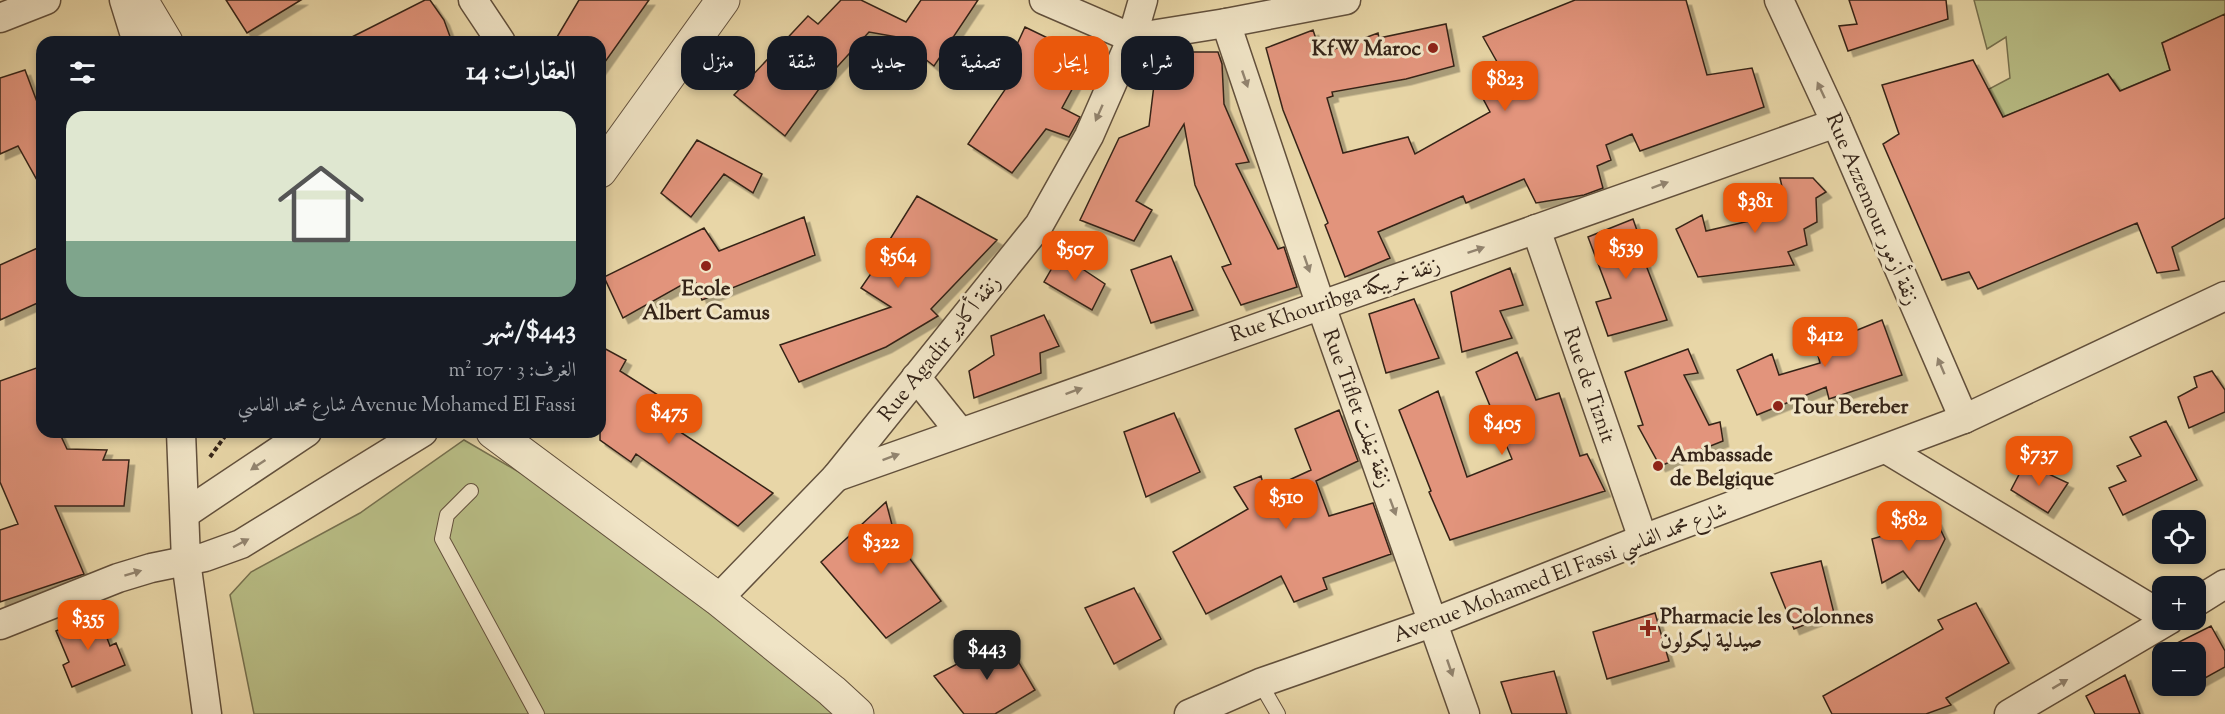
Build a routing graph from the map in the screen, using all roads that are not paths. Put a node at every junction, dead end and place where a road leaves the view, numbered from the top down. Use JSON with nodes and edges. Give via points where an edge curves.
{"nodes":[{"id":1,"x":46,"y":0,"type":"edge"},
{"id":2,"x":124,"y":0,"type":"edge"},
{"id":3,"x":141,"y":0,"type":"edge"},
{"id":4,"x":473,"y":0,"type":"edge"},
{"id":5,"x":723,"y":0,"type":"edge"},
{"id":6,"x":1044,"y":0,"type":"edge"},
{"id":7,"x":1143,"y":0,"type":"edge"},
{"id":8,"x":1346,"y":0,"type":"edge"},
{"id":9,"x":1779,"y":0,"type":"edge"},
{"id":10,"x":0,"y":18,"type":"edge"},
{"id":11,"x":1226,"y":23,"type":"junction"},
{"id":12,"x":135,"y":36,"type":"edge"},
{"id":13,"x":162,"y":36,"type":"edge"},
{"id":14,"x":497,"y":36,"type":"edge"},
{"id":15,"x":1127,"y":36,"type":"edge"},
{"id":16,"x":1133,"y":36,"type":"edge"},
{"id":17,"x":1145,"y":36,"type":"edge"},
{"id":18,"x":1121,"y":63,"type":"edge"},
{"id":19,"x":1836,"y":123,"type":"junction"},
{"id":20,"x":606,"y":163,"type":"edge"},
{"id":21,"x":1536,"y":230,"type":"junction"},
{"id":22,"x":2225,"y":296,"type":"edge"},
{"id":23,"x":1320,"y":303,"type":"junction"},
{"id":24,"x":916,"y":376,"type":"junction"},
{"id":25,"x":1964,"y":419,"type":"junction"},
{"id":26,"x":960,"y":432,"type":"junction"},
{"id":27,"x":181,"y":438,"type":"edge"},
{"id":28,"x":298,"y":438,"type":"edge"},
{"id":29,"x":413,"y":438,"type":"edge"},
{"id":30,"x":501,"y":438,"type":"edge"},
{"id":31,"x":1886,"y":449,"type":"junction"},
{"id":32,"x":836,"y":477,"type":"junction"},
{"id":33,"x":471,"y":491,"type":"dead end"},
{"id":34,"x":186,"y":513,"type":"junction"},
{"id":35,"x":1642,"y":539,"type":"junction"},
{"id":36,"x":186,"y":561,"type":"junction"},
{"id":37,"x":2225,"y":584,"type":"edge"},
{"id":38,"x":2206,"y":596,"type":"edge"},
{"id":39,"x":718,"y":599,"type":"junction"},
{"id":40,"x":2152,"y":609,"type":"edge"},
{"id":41,"x":1434,"y":622,"type":"junction"},
{"id":42,"x":0,"y":625,"type":"edge"},
{"id":43,"x":2152,"y":630,"type":"edge"},
{"id":44,"x":1260,"y":683,"type":"junction"},
{"id":45,"x":207,"y":714,"type":"edge"},
{"id":46,"x":537,"y":714,"type":"edge"},
{"id":47,"x":857,"y":714,"type":"edge"},
{"id":48,"x":1189,"y":714,"type":"edge"},
{"id":49,"x":1278,"y":714,"type":"edge"},
{"id":50,"x":1466,"y":714,"type":"edge"},
{"id":51,"x":2009,"y":714,"type":"edge"}],
"edges":[{"from":1,"to":10,"type":"street"},
{"from":2,"to":12,"type":"street"},
{"from":3,"to":13,"type":"street"},
{"from":4,"to":14,"type":"street"},
{"from":5,"to":20,"type":"street"},
{"from":6,"to":15,"type":"street"},
{"from":7,"to":16,"type":"street","name":"Rue Agadir زنقة أكادير"},
{"from":8,"to":11,"type":"street"},
{"from":19,"to":9,"type":"street","name":"Rue Azzemour زنقة أزمور","one_way":true},
{"from":11,"to":17,"type":"street"},
{"from":11,"to":23,"type":"street","name":"Rue Tiflet زنقة تيفلت","one_way":true},
{"from":18,"to":24,"type":"street","name":"Rue Agadir زنقة أكادير","one_way":true,"via":[[1089,136],[1039,225]]},
{"from":21,"to":19,"type":"street","name":"Rue Khouribga زنقة خريبكة","one_way":true},
{"from":25,"to":19,"type":"street","name":"Rue Azzemour زنقة أزمور","one_way":true},
{"from":23,"to":21,"type":"street","name":"Rue Khouribga زنقة خريبكة","one_way":true},
{"from":21,"to":35,"type":"street","name":"Rue de Tiznit"},
{"from":22,"to":25,"type":"street","name":"Avenue Mohamed El Fassi شارع محمد الفاسي"},
{"from":26,"to":23,"type":"street","name":"Rue Khouribga زنقة خريبكة","one_way":true},
{"from":23,"to":41,"type":"street","name":"Rue Tiflet زنقة تيفلت","one_way":true},
{"from":24,"to":26,"type":"street"},
{"from":24,"to":32,"type":"street","name":"Rue Agadir زنقة أكادير"},
{"from":25,"to":31,"type":"street","name":"Avenue Mohamed El Fassi شارع محمد الفاسي"},
{"from":32,"to":26,"type":"street","name":"Rue Khouribga زنقة خريبكة","one_way":true},
{"from":27,"to":34,"type":"street"},
{"from":28,"to":34,"type":"street","one_way":true},
{"from":36,"to":29,"type":"street","one_way":true,"via":[[241,544]]},
{"from":30,"to":39,"type":"street"},
{"from":31,"to":35,"type":"street","name":"Avenue Mohamed El Fassi شارع محمد الفاسي"},
{"from":31,"to":40,"type":"street"},
{"from":32,"to":39,"type":"street","name":"Rue Agadir زنقة أكادير"},
{"from":33,"to":46,"type":"lane","via":[[447,515],[441,539]]},
{"from":34,"to":36,"type":"street"},
{"from":35,"to":41,"type":"street","name":"Avenue Mohamed El Fassi شارع محمد الفاسي"},
{"from":42,"to":36,"type":"street","one_way":true,"via":[[118,578]]},
{"from":36,"to":45,"type":"street"},
{"from":37,"to":38,"type":"street"},
{"from":39,"to":47,"type":"street"},
{"from":41,"to":44,"type":"street","name":"Avenue Mohamed El Fassi شارع محمد الفاسي"},
{"from":41,"to":50,"type":"street","name":"Rue Tiflet زنقة تيفلت","one_way":true},
{"from":51,"to":43,"type":"street","one_way":true},
{"from":44,"to":48,"type":"street","name":"Avenue Mohamed El Fassi شارع محمد الفاسي"},
{"from":44,"to":49,"type":"lane"}]}
